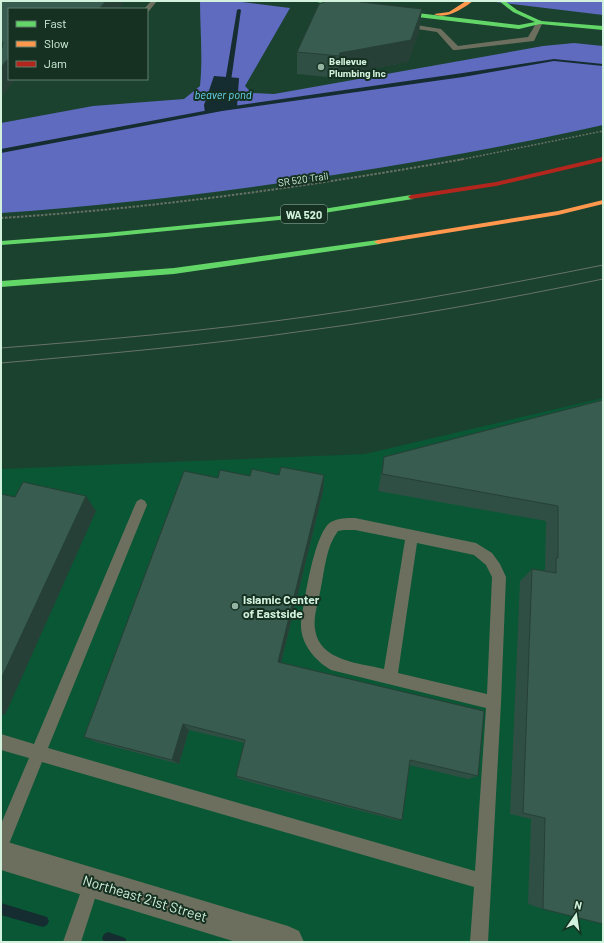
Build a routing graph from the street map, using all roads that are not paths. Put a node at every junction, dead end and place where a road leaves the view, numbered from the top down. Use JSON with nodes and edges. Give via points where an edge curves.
{"nodes":[{"id":1,"x":314,"y":1,"type":"edge"},
{"id":2,"x":470,"y":1,"type":"edge"},
{"id":3,"x":502,"y":1,"type":"edge"},
{"id":4,"x":360,"y":7,"type":"edge"},
{"id":5,"x":435,"y":7,"type":"dead end"},
{"id":6,"x":458,"y":10,"type":"junction"},
{"id":7,"x":474,"y":12,"type":"dead end"},
{"id":8,"x":502,"y":15,"type":"dead end"},
{"id":9,"x":448,"y":19,"type":"junction"},
{"id":10,"x":540,"y":22,"type":"junction"},
{"id":11,"x":394,"y":24,"type":"edge"},
{"id":12,"x":603,"y":28,"type":"edge"},
{"id":13,"x":439,"y":30,"type":"junction"},
{"id":14,"x":603,"y":159,"type":"edge"},
{"id":15,"x":603,"y":202,"type":"edge"},
{"id":16,"x":1,"y":243,"type":"edge"},
{"id":17,"x":1,"y":284,"type":"edge"},
{"id":18,"x":141,"y":505,"type":"dead end"},
{"id":19,"x":412,"y":536,"type":"junction"},
{"id":20,"x":390,"y":677,"type":"junction"},
{"id":21,"x":494,"y":703,"type":"junction"},
{"id":22,"x":1,"y":742,"type":"edge"},
{"id":23,"x":38,"y":753,"type":"junction"},
{"id":24,"x":1,"y":843,"type":"edge"},
{"id":25,"x":1,"y":855,"type":"edge"},
{"id":26,"x":483,"y":881,"type":"junction"},
{"id":27,"x":92,"y":883,"type":"junction"},
{"id":28,"x":72,"y":942,"type":"edge"},
{"id":29,"x":288,"y":942,"type":"edge"},
{"id":30,"x":479,"y":942,"type":"edge"}],
"edges":[{"from":1,"to":4,"type":"main road"},
{"from":2,"to":6,"type":"main road"},
{"from":3,"to":10,"type":"main road","via":[[519,13]]},
{"from":5,"to":6,"type":"main road"},
{"from":6,"to":7,"type":"main road"},
{"from":6,"to":9,"type":"main road","via":[[445,15],[383,9]]},
{"from":8,"to":10,"type":"main road"},
{"from":9,"to":10,"type":"main road","via":[[519,27]]},
{"from":9,"to":13,"type":"lane"},
{"from":10,"to":12,"type":"main road"},
{"from":10,"to":13,"type":"lane","via":[[531,39],[456,48]]},
{"from":11,"to":13,"type":"lane"},
{"from":14,"to":16,"type":"main road","number":"WA 520","via":[[496,184],[278,218]]},
{"from":15,"to":17,"type":"main road","via":[[550,214],[379,242],[174,272]]},
{"from":18,"to":23,"type":"lane"},
{"from":19,"to":20,"type":"lane"},
{"from":19,"to":20,"type":"lane","via":[[355,524],[334,527],[324,544],[307,626],[317,652],[326,660],[336,665]]},
{"from":19,"to":21,"type":"lane","via":[[476,549],[484,553],[496,568],[499,577]]},
{"from":20,"to":21,"type":"lane"},
{"from":21,"to":26,"type":"lane"},
{"from":22,"to":23,"type":"lane"},
{"from":23,"to":24,"type":"lane"},
{"from":23,"to":26,"type":"lane"},
{"from":25,"to":27,"type":"street","name":"Northeast 21st Street"},
{"from":26,"to":30,"type":"lane"},
{"from":27,"to":28,"type":"lane"},
{"from":27,"to":29,"type":"street","name":"Northeast 21st Street"}]}
